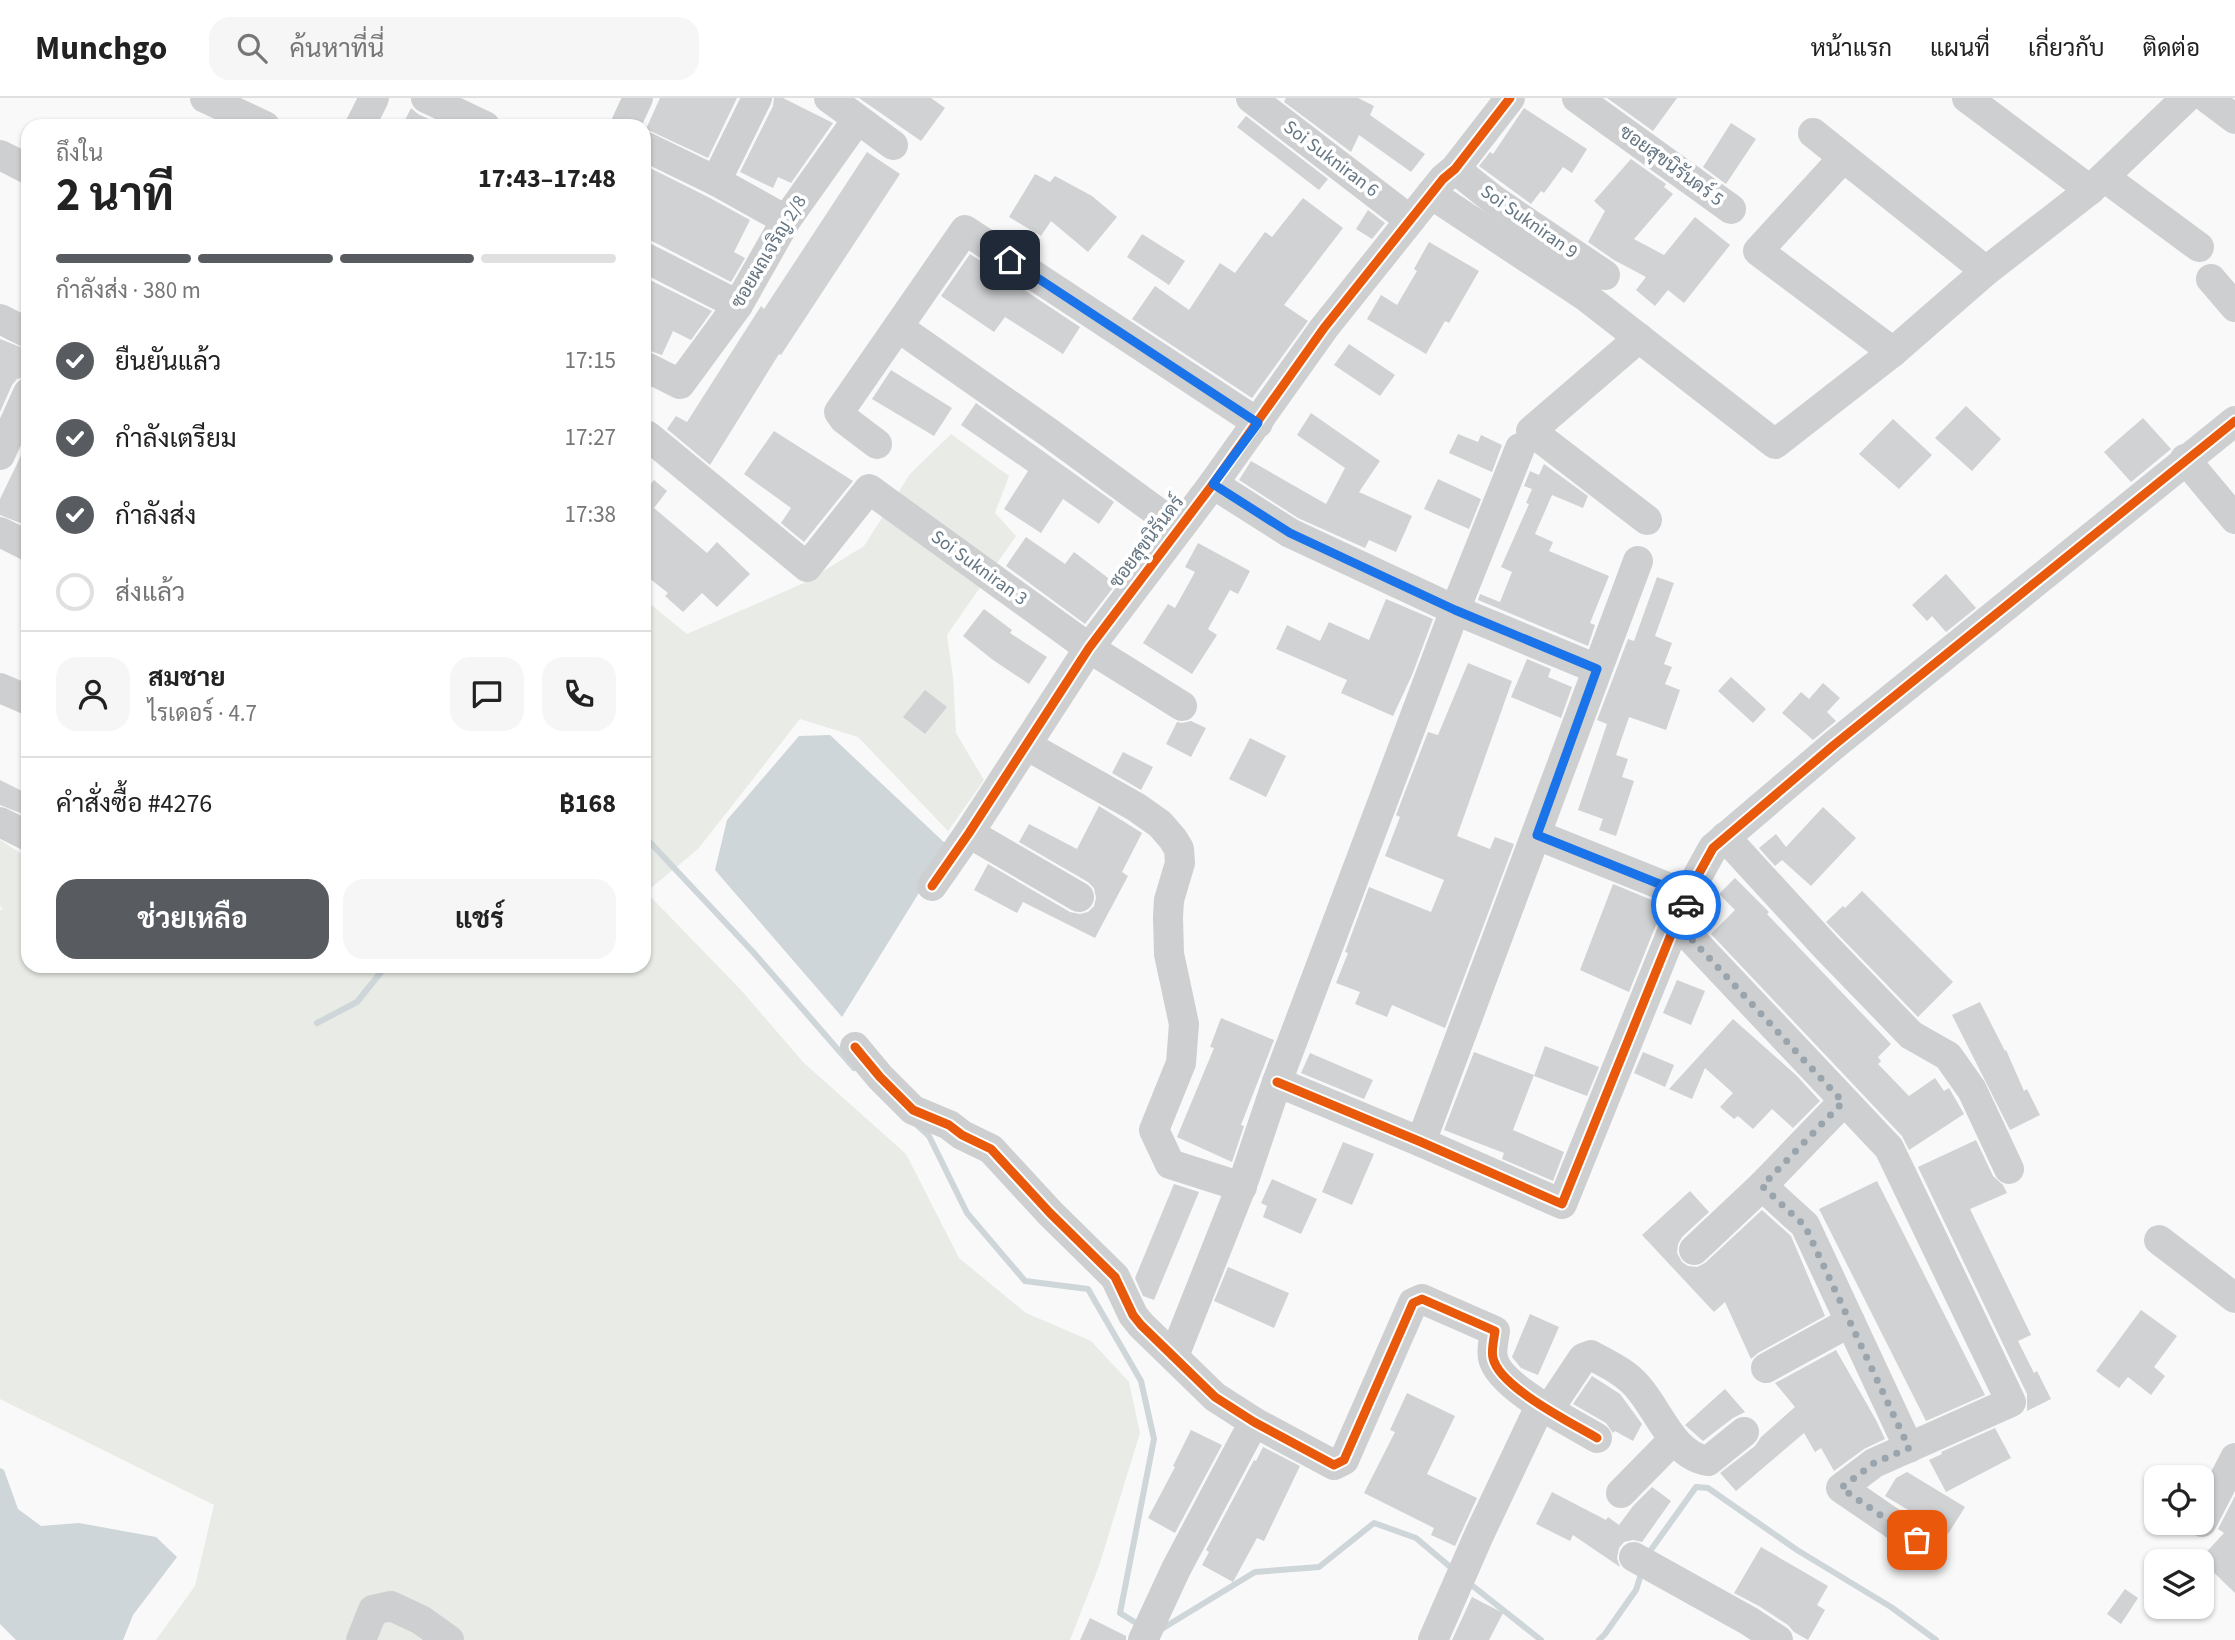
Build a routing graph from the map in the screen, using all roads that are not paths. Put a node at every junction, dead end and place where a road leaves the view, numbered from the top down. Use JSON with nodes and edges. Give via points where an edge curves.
{"nodes":[{"id":1,"x":205,"y":98,"type":"edge"},
{"id":2,"x":374,"y":98,"type":"edge"},
{"id":3,"x":426,"y":98,"type":"edge"},
{"id":4,"x":638,"y":98,"type":"edge"},
{"id":5,"x":757,"y":98,"type":"edge"},
{"id":6,"x":829,"y":98,"type":"edge"},
{"id":7,"x":1251,"y":98,"type":"edge"},
{"id":8,"x":1510,"y":98,"type":"edge"},
{"id":9,"x":1577,"y":98,"type":"edge"},
{"id":10,"x":1967,"y":98,"type":"edge"},
{"id":11,"x":2186,"y":98,"type":"edge"},
{"id":12,"x":2207,"y":98,"type":"edge"},
{"id":13,"x":250,"y":119,"type":"edge"},
{"id":14,"x":364,"y":119,"type":"edge"},
{"id":15,"x":470,"y":119,"type":"edge"},
{"id":16,"x":628,"y":119,"type":"edge"},
{"id":17,"x":2235,"y":119,"type":"edge"},
{"id":18,"x":857,"y":120,"type":"junction"},
{"id":19,"x":1813,"y":133,"type":"dead end"},
{"id":20,"x":893,"y":145,"type":"dead end"},
{"id":21,"x":651,"y":149,"type":"edge"},
{"id":22,"x":0,"y":155,"type":"edge"},
{"id":23,"x":1843,"y":158,"type":"junction"},
{"id":24,"x":21,"y":166,"type":"edge"},
{"id":25,"x":1455,"y":169,"type":"junction"},
{"id":26,"x":716,"y":181,"type":"junction"},
{"id":27,"x":2097,"y":183,"type":"junction"},
{"id":28,"x":1431,"y":194,"type":"junction"},
{"id":29,"x":1731,"y":209,"type":"dead end"},
{"id":30,"x":786,"y":220,"type":"junction"},
{"id":31,"x":1410,"y":220,"type":"junction"},
{"id":32,"x":2199,"y":247,"type":"dead end"},
{"id":33,"x":651,"y":261,"type":"edge"},
{"id":34,"x":1986,"y":271,"type":"junction"},
{"id":35,"x":1605,"y":275,"type":"dead end"},
{"id":36,"x":2211,"y":279,"type":"dead end"},
{"id":37,"x":738,"y":305,"type":"junction"},
{"id":38,"x":2235,"y":307,"type":"edge"},
{"id":39,"x":0,"y":319,"type":"edge"},
{"id":40,"x":898,"y":327,"type":"junction"},
{"id":41,"x":21,"y":330,"type":"edge"},
{"id":42,"x":1639,"y":338,"type":"junction"},
{"id":43,"x":1893,"y":352,"type":"junction"},
{"id":44,"x":651,"y":370,"type":"edge"},
{"id":45,"x":21,"y":410,"type":"edge"},
{"id":46,"x":2235,"y":421,"type":"edge"},
{"id":47,"x":1258,"y":423,"type":"junction"},
{"id":48,"x":10,"y":438,"type":"edge"},
{"id":49,"x":651,"y":438,"type":"edge"},
{"id":50,"x":877,"y":443,"type":"dead end"},
{"id":51,"x":1520,"y":448,"type":"dead end"},
{"id":52,"x":2185,"y":459,"type":"junction"},
{"id":53,"x":1213,"y":484,"type":"junction"},
{"id":54,"x":2235,"y":519,"type":"edge"},
{"id":55,"x":1647,"y":520,"type":"dead end"},
{"id":56,"x":1179,"y":528,"type":"junction"},
{"id":57,"x":0,"y":532,"type":"edge"},
{"id":58,"x":21,"y":542,"type":"edge"},
{"id":59,"x":1639,"y":561,"type":"dead end"},
{"id":60,"x":1455,"y":610,"type":"junction"},
{"id":61,"x":1089,"y":648,"type":"junction"},
{"id":62,"x":1597,"y":669,"type":"junction"},
{"id":63,"x":0,"y":688,"type":"edge"},
{"id":64,"x":21,"y":697,"type":"edge"},
{"id":65,"x":1182,"y":706,"type":"dead end"},
{"id":66,"x":1026,"y":745,"type":"junction"},
{"id":67,"x":0,"y":822,"type":"edge"},
{"id":68,"x":21,"y":832,"type":"edge"},
{"id":69,"x":969,"y":833,"type":"junction"},
{"id":70,"x":1537,"y":835,"type":"junction"},
{"id":71,"x":1725,"y":837,"type":"junction"},
{"id":72,"x":932,"y":886,"type":"dead end"},
{"id":73,"x":1687,"y":895,"type":"junction"},
{"id":74,"x":1079,"y":897,"type":"dead end"},
{"id":75,"x":855,"y":1047,"type":"dead end"},
{"id":76,"x":1277,"y":1082,"type":"junction"},
{"id":77,"x":1843,"y":1102,"type":"junction"},
{"id":78,"x":1421,"y":1142,"type":"junction"},
{"id":79,"x":2009,"y":1169,"type":"dead end"},
{"id":80,"x":1762,"y":1186,"type":"junction"},
{"id":81,"x":1242,"y":1187,"type":"junction"},
{"id":82,"x":2159,"y":1240,"type":"dead end"},
{"id":83,"x":1694,"y":1250,"type":"dead end"},
{"id":84,"x":2235,"y":1298,"type":"edge"},
{"id":85,"x":1850,"y":1322,"type":"junction"},
{"id":86,"x":1174,"y":1356,"type":"junction"},
{"id":87,"x":1766,"y":1368,"type":"dead end"},
{"id":88,"x":1545,"y":1406,"type":"junction"},
{"id":89,"x":1254,"y":1422,"type":"junction"},
{"id":90,"x":1744,"y":1432,"type":"dead end"},
{"id":91,"x":1597,"y":1438,"type":"dead end"},
{"id":92,"x":1673,"y":1440,"type":"junction"},
{"id":93,"x":1909,"y":1448,"type":"junction"},
{"id":94,"x":2235,"y":1459,"type":"edge"},
{"id":95,"x":1620,"y":1493,"type":"dead end"},
{"id":96,"x":2214,"y":1498,"type":"edge"},
{"id":97,"x":1917,"y":1540,"type":"dead end"},
{"id":98,"x":1634,"y":1557,"type":"dead end"},
{"id":99,"x":1146,"y":1632,"type":"edge"},
{"id":100,"x":361,"y":1640,"type":"edge"},
{"id":101,"x":449,"y":1640,"type":"edge"},
{"id":102,"x":1433,"y":1640,"type":"edge"},
{"id":103,"x":1778,"y":1640,"type":"edge"}],
"edges":[{"from":1,"to":13,"type":"street"},
{"from":2,"to":14,"type":"street"},
{"from":3,"to":15,"type":"street"},
{"from":4,"to":16,"type":"street"},
{"from":5,"to":26,"type":"street"},
{"from":6,"to":18,"type":"street"},
{"from":7,"to":31,"type":"street","name":"Soi Sukniran 6"},
{"from":8,"to":25,"type":"street","name":"ซอยสุขนิรันดร์"},
{"from":9,"to":29,"type":"street","name":"ซอยสุขนิรันดร์ 5"},
{"from":10,"to":27,"type":"street"},
{"from":11,"to":27,"type":"street"},
{"from":12,"to":17,"type":"street"},
{"from":18,"to":20,"type":"street"},
{"from":18,"to":30,"type":"street","name":"ซอยผถเจริญ 2/8"},
{"from":19,"to":23,"type":"street"},
{"from":21,"to":26,"type":"street"},
{"from":22,"to":24,"type":"street"},
{"from":23,"to":34,"type":"street"},
{"from":23,"to":43,"type":"street","via":[[1758,251]]},
{"from":25,"to":28,"type":"street","name":"ซอยสุขนิรันดร์"},
{"from":25,"to":35,"type":"street","name":"Soi Sukniran 9"},
{"from":26,"to":30,"type":"street"},
{"from":27,"to":32,"type":"street"},
{"from":27,"to":34,"type":"street"},
{"from":28,"to":31,"type":"street","name":"ซอยสุขนิรันดร์"},
{"from":28,"to":42,"type":"street","via":[[1585,296]]},
{"from":30,"to":37,"type":"street","name":"ซอยผถเจริญ 2/8"},
{"from":31,"to":47,"type":"street","name":"ซอยสุขนิรันดร์","via":[[1324,328]]},
{"from":33,"to":37,"type":"street"},
{"from":34,"to":43,"type":"street"},
{"from":36,"to":38,"type":"street"},
{"from":37,"to":44,"type":"street","name":"ซอยผถเจริญ 2/8","via":[[680,384]]},
{"from":39,"to":41,"type":"street"},
{"from":40,"to":47,"type":"street","via":[[965,230]]},
{"from":40,"to":50,"type":"street","via":[[839,412]]},
{"from":40,"to":56,"type":"street"},
{"from":42,"to":43,"type":"street","via":[[1775,444]]},
{"from":42,"to":55,"type":"street","via":[[1531,431]]},
{"from":45,"to":48,"type":"street"},
{"from":46,"to":52,"type":"street"},
{"from":47,"to":53,"type":"street","name":"ซอยสุขนิรันดร์"},
{"from":49,"to":61,"type":"street","name":"Soi Sukniran 3","via":[[807,567],[869,489]]},
{"from":51,"to":60,"type":"street"},
{"from":52,"to":54,"type":"street"},
{"from":52,"to":71,"type":"street"},
{"from":53,"to":56,"type":"street","name":"ซอยสุขนิรันดร์"},
{"from":53,"to":60,"type":"street","via":[[1290,533]]},
{"from":56,"to":61,"type":"street","name":"ซอยสุขนิรันดร์"},
{"from":57,"to":58,"type":"street"},
{"from":59,"to":62,"type":"street"},
{"from":60,"to":62,"type":"street"},
{"from":60,"to":76,"type":"street"},
{"from":61,"to":65,"type":"street","name":"Soi Sukniran 3"},
{"from":61,"to":66,"type":"street","name":"ซอยสุขนิรันดร์"},
{"from":62,"to":70,"type":"street"},
{"from":63,"to":64,"type":"street"},
{"from":66,"to":69,"type":"street","name":"ซอยสุขนิรันดร์"},
{"from":66,"to":81,"type":"street","via":[[1136,807],[1160,824],[1179,849],[1168,917],[1169,954],[1184,1024],[1181,1063],[1154,1130],[1170,1164]]},
{"from":67,"to":68,"type":"street"},
{"from":69,"to":72,"type":"street","name":"ซอยสุขนิรันดร์"},
{"from":69,"to":74,"type":"street"},
{"from":70,"to":73,"type":"street"},
{"from":70,"to":78,"type":"street"},
{"from":71,"to":73,"type":"street","via":[[1713,848]]},
{"from":71,"to":79,"type":"street","via":[[1911,1035],[1948,1056],[1972,1090]]},
{"from":73,"to":77,"type":"street","via":[[1685,932]]},
{"from":73,"to":78,"type":"street","via":[[1562,1204]]},
{"from":75,"to":86,"type":"street","via":[[913,1110],[991,1149],[1115,1277],[1133,1315]]},
{"from":76,"to":78,"type":"street"},
{"from":76,"to":81,"type":"street"},
{"from":77,"to":80,"type":"street"},
{"from":77,"to":93,"type":"street","via":[[1889,1148],[2011,1402]]},
{"from":80,"to":83,"type":"street"},
{"from":80,"to":85,"type":"street","via":[[1805,1226]]},
{"from":81,"to":86,"type":"street"},
{"from":82,"to":84,"type":"street"},
{"from":85,"to":87,"type":"street"},
{"from":85,"to":93,"type":"street"},
{"from":86,"to":89,"type":"street","via":[[1215,1397]]},
{"from":88,"to":89,"type":"street","via":[[1504,1377],[1493,1359],[1495,1331],[1422,1299],[1413,1303],[1344,1460],[1334,1465]]},
{"from":88,"to":91,"type":"street"},
{"from":88,"to":92,"type":"street","via":[[1583,1358],[1591,1355],[1639,1387]]},
{"from":88,"to":102,"type":"street","via":[[1479,1535]]},
{"from":89,"to":99,"type":"street"},
{"from":90,"to":92,"type":"street","via":[[1708,1461]]},
{"from":92,"to":95,"type":"street"},
{"from":93,"to":97,"type":"street","via":[[1874,1463],[1841,1488]]},
{"from":94,"to":96,"type":"street"},
{"from":98,"to":103,"type":"street"},
{"from":100,"to":101,"type":"street","via":[[373,1610],[391,1606]]}]}
